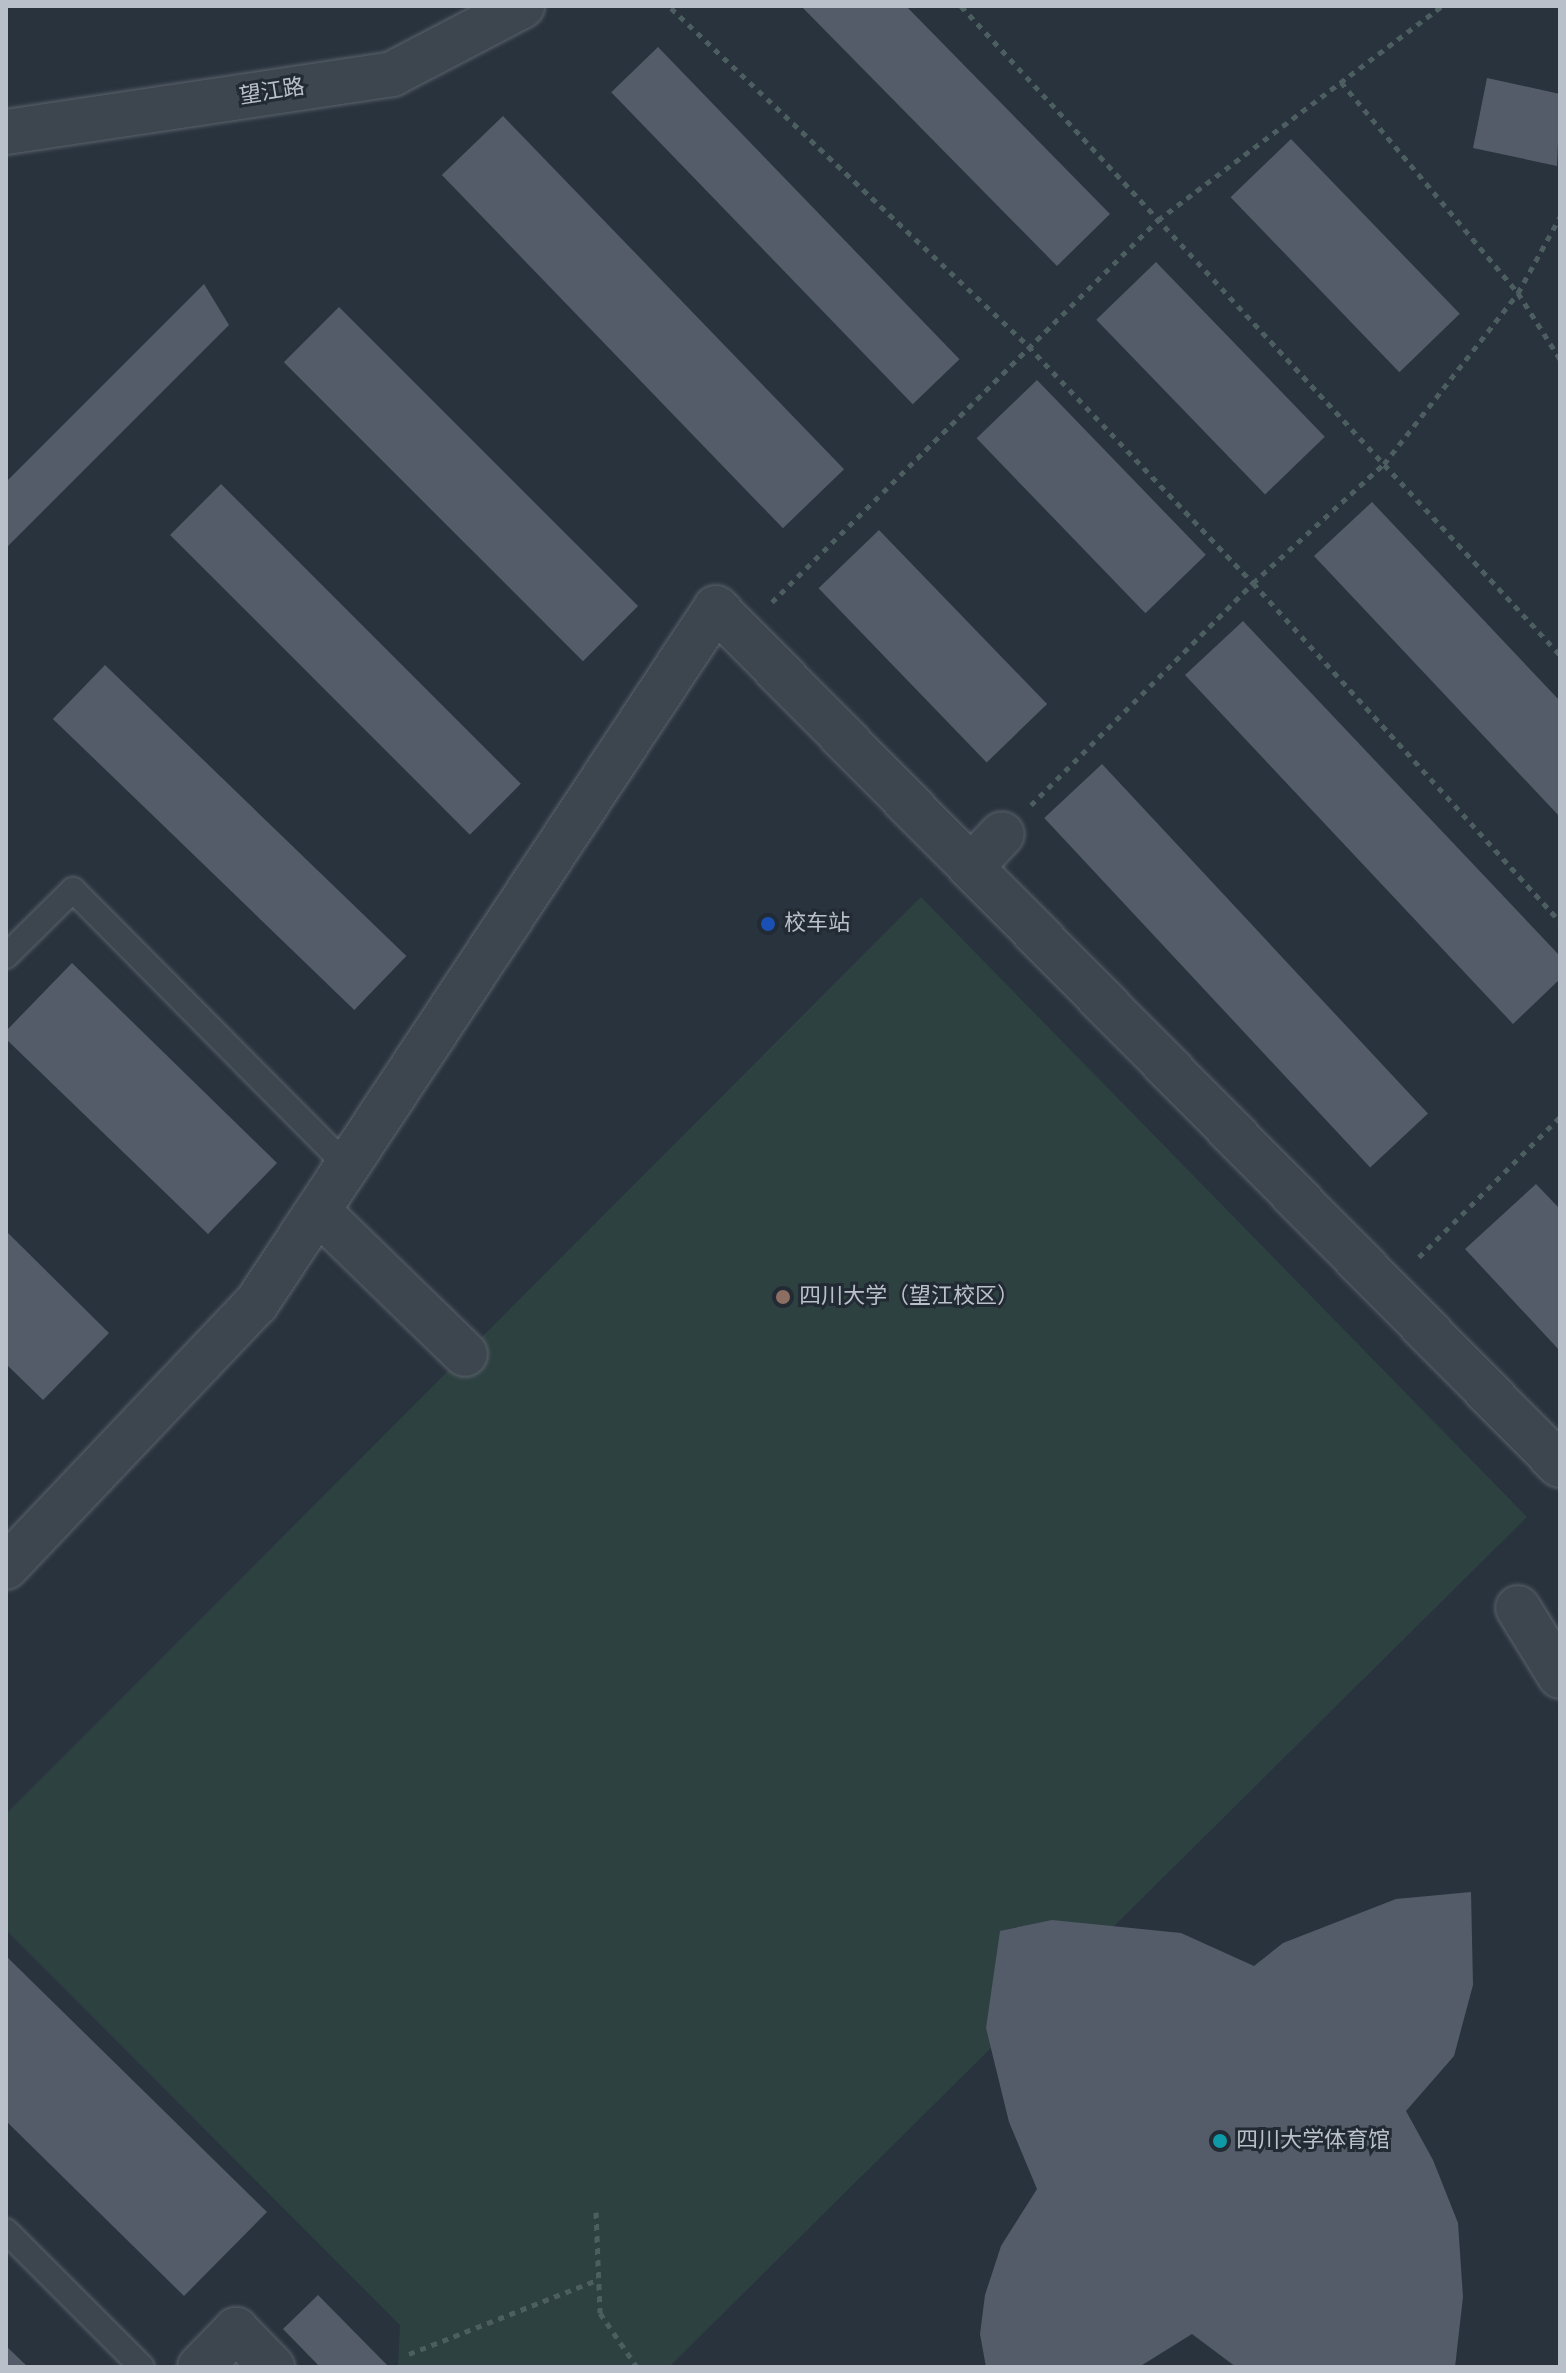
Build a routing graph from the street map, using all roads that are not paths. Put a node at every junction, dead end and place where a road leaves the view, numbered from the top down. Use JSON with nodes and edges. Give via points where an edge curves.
{"nodes":[{"id":1,"x":522,"y":6,"type":"edge"},
{"id":2,"x":6,"y":132,"type":"edge"},
{"id":3,"x":1002,"y":834,"type":"road end"},
{"id":4,"x":971,"y":867,"type":"junction"},
{"id":5,"x":6,"y":956,"type":"edge"},
{"id":6,"x":347,"y":1166,"type":"junction"},
{"id":7,"x":318,"y":1211,"type":"junction"},
{"id":8,"x":465,"y":1354,"type":"dead end"},
{"id":9,"x":1560,"y":1465,"type":"edge"},
{"id":10,"x":6,"y":1567,"type":"edge"},
{"id":11,"x":1518,"y":1608,"type":"dead end"},
{"id":12,"x":1560,"y":1676,"type":"edge"},
{"id":13,"x":6,"y":2231,"type":"edge"},
{"id":14,"x":142,"y":2367,"type":"edge"},
{"id":15,"x":200,"y":2367,"type":"edge"},
{"id":16,"x":272,"y":2367,"type":"edge"}],
"edges":[{"from":1,"to":2,"type":"street","name":"望江路","via":[[392,74]]},
{"from":3,"to":4,"type":"street"},
{"from":4,"to":6,"type":"street","via":[[716,608]]},
{"from":4,"to":9,"type":"street"},
{"from":5,"to":6,"type":"lane","via":[[73,890]]},
{"from":6,"to":7,"type":"street"},
{"from":7,"to":8,"type":"street"},
{"from":7,"to":10,"type":"street","via":[[256,1304]]},
{"from":11,"to":12,"type":"street"},
{"from":13,"to":14,"type":"lane"},
{"from":15,"to":16,"type":"street","via":[[236,2330]]}]}
